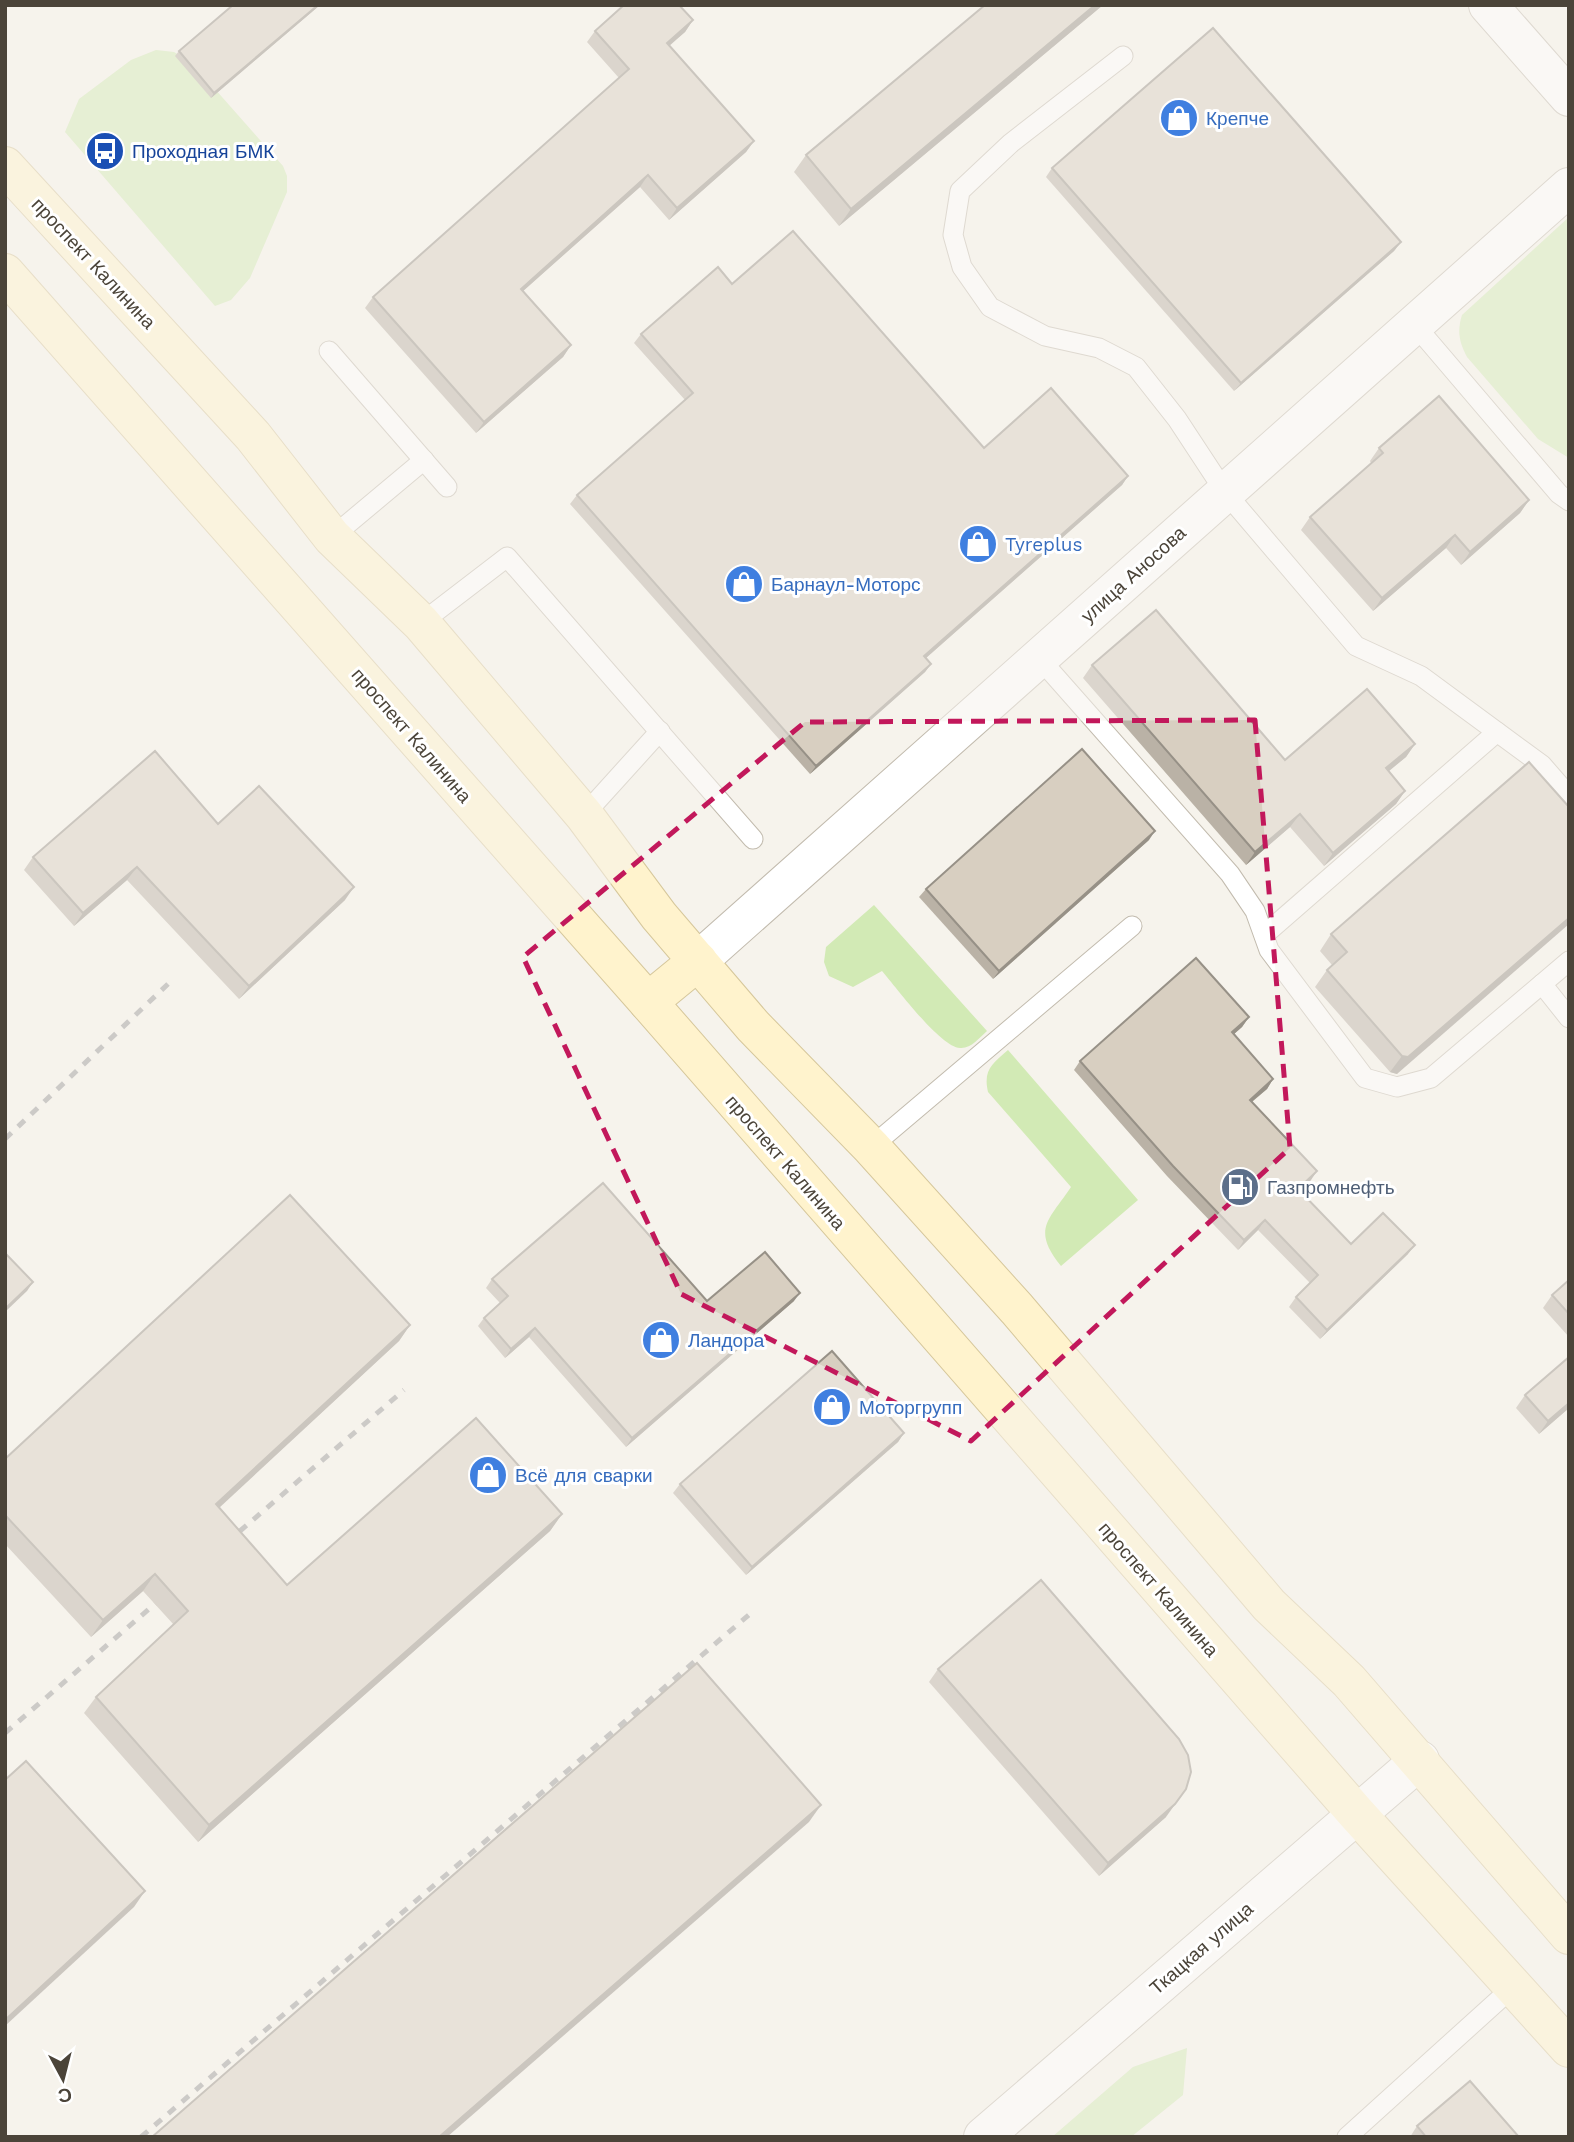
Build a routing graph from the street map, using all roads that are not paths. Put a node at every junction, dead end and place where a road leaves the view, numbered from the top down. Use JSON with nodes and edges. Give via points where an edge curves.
{"nodes":[{"id":1,"x":1488,"y":5,"type":"edge"},
{"id":2,"x":1123,"y":56,"type":"dead end"},
{"id":3,"x":1569,"y":97,"type":"edge"},
{"id":4,"x":5,"y":166,"type":"edge"},
{"id":5,"x":1569,"y":187,"type":"edge"},
{"id":6,"x":5,"y":273,"type":"edge"},
{"id":7,"x":1414,"y":324,"type":"junction"},
{"id":8,"x":329,"y":351,"type":"dead end"},
{"id":9,"x":424,"y":460,"type":"junction"},
{"id":10,"x":447,"y":487,"type":"dead end"},
{"id":11,"x":1225,"y":492,"type":"junction"},
{"id":12,"x":1569,"y":501,"type":"edge"},
{"id":13,"x":332,"y":537,"type":"junction"},
{"id":14,"x":421,"y":623,"type":"junction"},
{"id":15,"x":1039,"y":658,"type":"junction"},
{"id":16,"x":660,"y":730,"type":"junction"},
{"id":17,"x":1497,"y":732,"type":"junction"},
{"id":18,"x":1569,"y":796,"type":"edge"},
{"id":19,"x":584,"y":815,"type":"junction"},
{"id":20,"x":753,"y":839,"type":"dead end"},
{"id":21,"x":1132,"y":926,"type":"dead end"},
{"id":22,"x":1264,"y":936,"type":"junction"},
{"id":23,"x":698,"y":961,"type":"junction"},
{"id":24,"x":1569,"y":961,"type":"edge"},
{"id":25,"x":1542,"y":984,"type":"junction"},
{"id":26,"x":648,"y":1002,"type":"junction"},
{"id":27,"x":1569,"y":1018,"type":"edge"},
{"id":28,"x":871,"y":1147,"type":"junction"},
{"id":29,"x":1420,"y":1760,"type":"junction"},
{"id":30,"x":1356,"y":1813,"type":"junction"},
{"id":31,"x":1569,"y":1935,"type":"edge"},
{"id":32,"x":1513,"y":1987,"type":"junction"},
{"id":33,"x":1569,"y":2048,"type":"edge"},
{"id":34,"x":983,"y":2137,"type":"edge"},
{"id":35,"x":1347,"y":2137,"type":"edge"}],
"edges":[{"from":1,"to":3,"type":"street"},
{"from":2,"to":11,"type":"lane","via":[[1011,143],[960,191],[953,235],[962,267],[990,307],[1045,335],[1099,348],[1136,367]]},
{"from":4,"to":13,"type":"main road","name":"проспект Калинина","via":[[253,436]]},
{"from":5,"to":7,"type":"street","name":"улица Аносова"},
{"from":6,"to":26,"type":"main road","name":"проспект Калинина"},
{"from":7,"to":11,"type":"street","name":"улица Аносова"},
{"from":7,"to":12,"type":"lane"},
{"from":8,"to":9,"type":"lane"},
{"from":9,"to":10,"type":"lane"},
{"from":9,"to":13,"type":"lane"},
{"from":11,"to":15,"type":"street","name":"улица Аносова"},
{"from":11,"to":17,"type":"lane","via":[[1356,646],[1421,676]]},
{"from":13,"to":14,"type":"main road","name":"проспект Калинина"},
{"from":14,"to":16,"type":"lane","via":[[507,557]]},
{"from":14,"to":19,"type":"main road","name":"проспект Калинина"},
{"from":15,"to":22,"type":"lane","via":[[1230,874],[1255,911]]},
{"from":15,"to":23,"type":"street","name":"улица Аносова"},
{"from":16,"to":19,"type":"lane"},
{"from":16,"to":20,"type":"lane"},
{"from":17,"to":18,"type":"lane","via":[[1542,765]]},
{"from":17,"to":22,"type":"lane"},
{"from":19,"to":23,"type":"main road","name":"проспект Калинина"},
{"from":21,"to":28,"type":"lane"},
{"from":22,"to":25,"type":"lane","via":[[1269,950],[1364,1078],[1397,1087],[1430,1078]]},
{"from":23,"to":26,"type":"main road"},
{"from":23,"to":28,"type":"main road","name":"проспект Калинина","via":[[752,1026]]},
{"from":24,"to":25,"type":"lane"},
{"from":25,"to":27,"type":"lane"},
{"from":26,"to":30,"type":"main road","name":"проспект Калинина"},
{"from":28,"to":29,"type":"main road","name":"проспект Калинина","via":[[1017,1309],[1269,1605],[1349,1681]]},
{"from":29,"to":30,"type":"street","name":"Ткацкая улица"},
{"from":29,"to":31,"type":"main road","name":"проспект Калинина"},
{"from":30,"to":32,"type":"main road","name":"проспект Калинина"},
{"from":30,"to":34,"type":"street","name":"Ткацкая улица"},
{"from":32,"to":33,"type":"main road","name":"проспект Калинина"},
{"from":32,"to":35,"type":"lane"}]}
